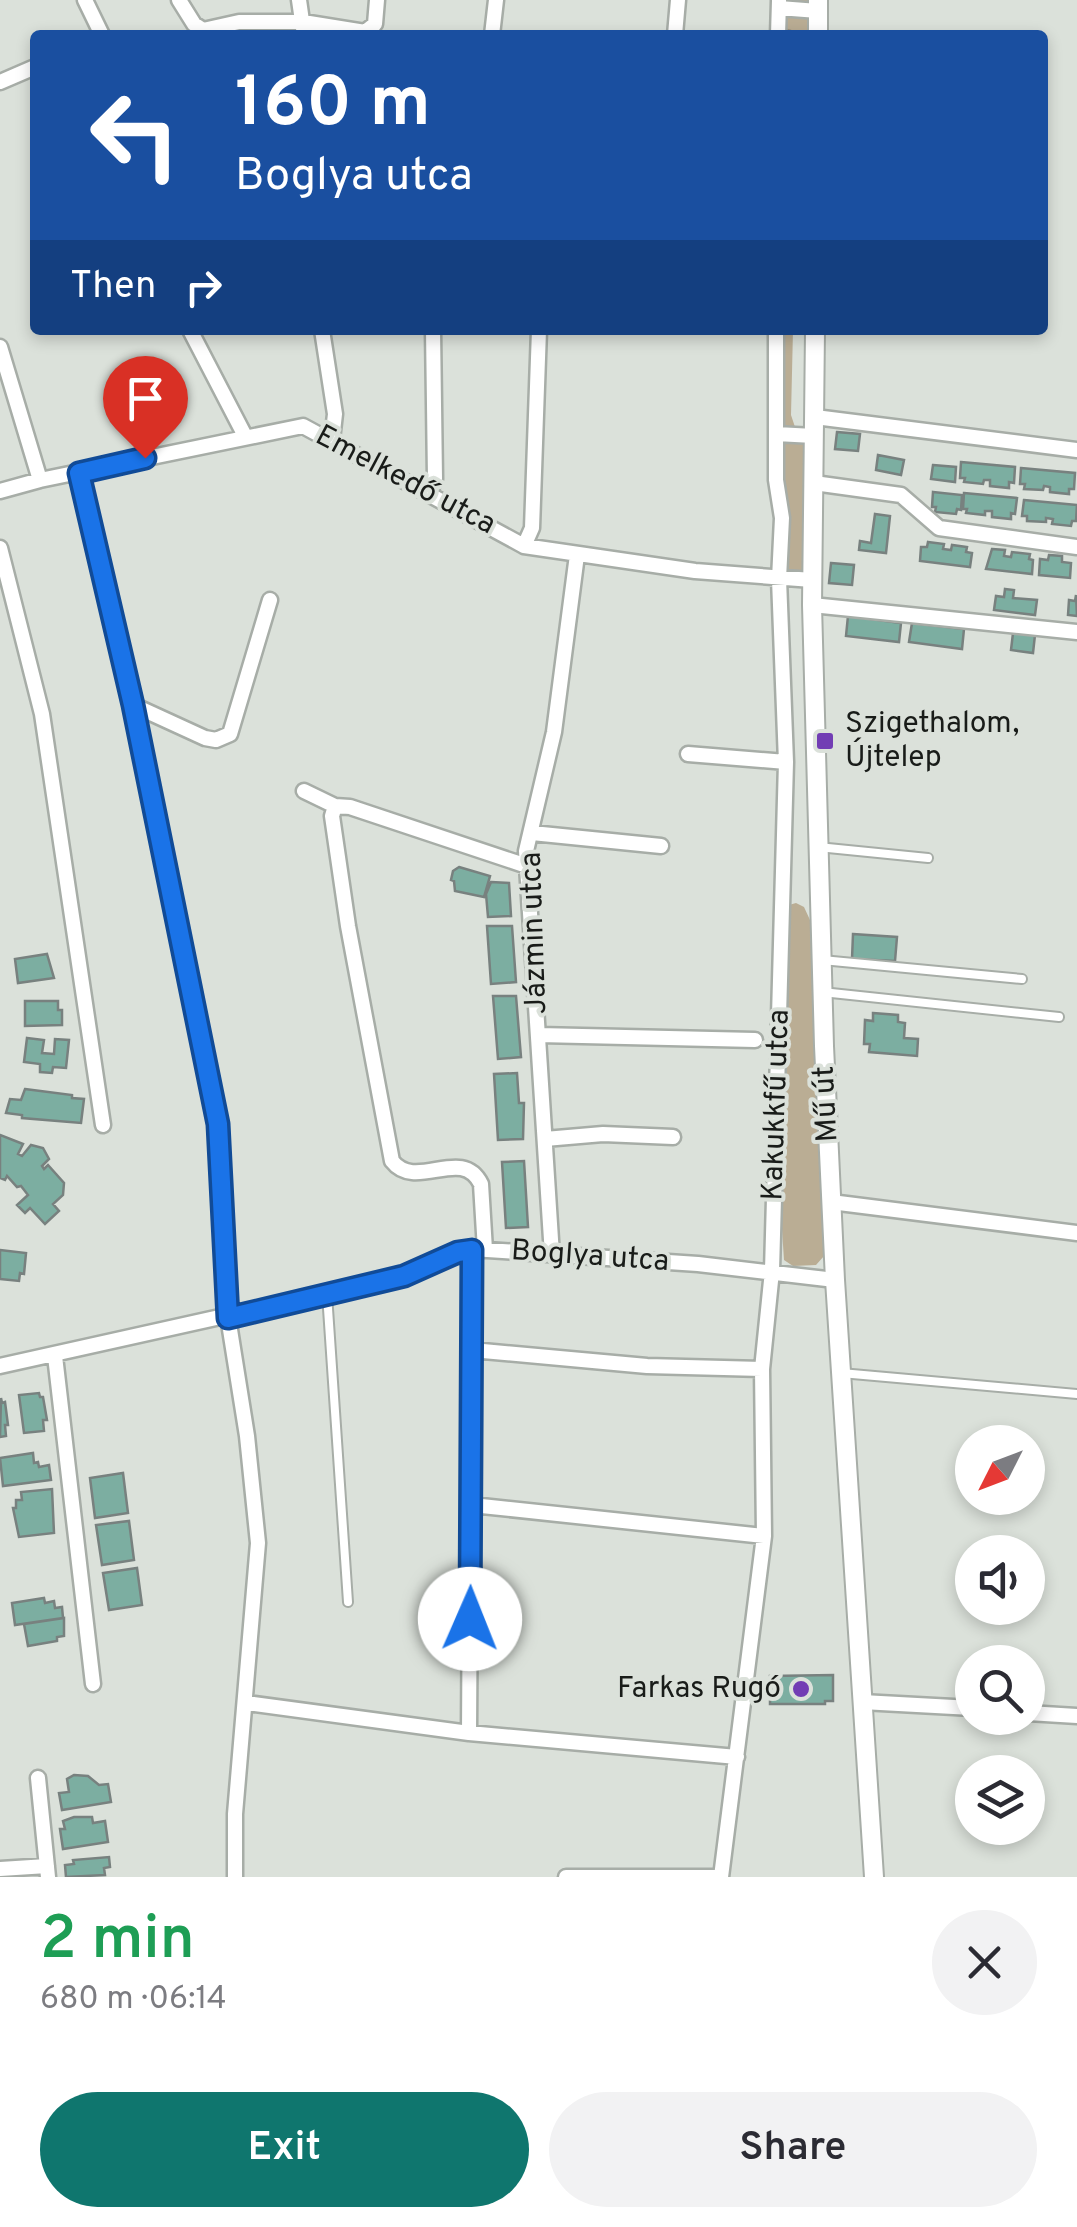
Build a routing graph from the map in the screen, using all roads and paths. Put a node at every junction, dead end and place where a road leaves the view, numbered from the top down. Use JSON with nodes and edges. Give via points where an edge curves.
{"nodes":[{"id":1,"x":85,"y":0,"type":"edge"},
{"id":2,"x":178,"y":0,"type":"edge"},
{"id":3,"x":299,"y":0,"type":"edge"},
{"id":4,"x":377,"y":0,"type":"edge"},
{"id":5,"x":496,"y":0,"type":"edge"},
{"id":6,"x":678,"y":0,"type":"edge"},
{"id":7,"x":778,"y":4,"type":"edge"},
{"id":8,"x":818,"y":5,"type":"edge"},
{"id":9,"x":304,"y":28,"type":"edge"},
{"id":10,"x":97,"y":30,"type":"edge"},
{"id":11,"x":334,"y":30,"type":"edge"},
{"id":12,"x":368,"y":30,"type":"edge"},
{"id":13,"x":493,"y":30,"type":"edge"},
{"id":14,"x":675,"y":30,"type":"edge"},
{"id":15,"x":778,"y":30,"type":"edge"},
{"id":16,"x":30,"y":69,"type":"edge"},
{"id":17,"x":0,"y":82,"type":"edge"},
{"id":18,"x":193,"y":335,"type":"edge"},
{"id":19,"x":323,"y":335,"type":"edge"},
{"id":20,"x":433,"y":335,"type":"edge"},
{"id":21,"x":539,"y":335,"type":"edge"},
{"id":22,"x":776,"y":335,"type":"edge"},
{"id":23,"x":816,"y":335,"type":"edge"},
{"id":24,"x":0,"y":347,"type":"edge"},
{"id":25,"x":815,"y":416,"type":"junction"},
{"id":26,"x":776,"y":434,"type":"junction"},
{"id":27,"x":245,"y":436,"type":"junction"},
{"id":28,"x":814,"y":436,"type":"junction"},
{"id":29,"x":332,"y":440,"type":"junction"},
{"id":30,"x":1077,"y":450,"type":"edge"},
{"id":31,"x":79,"y":473,"type":"junction"},
{"id":32,"x":40,"y":480,"type":"junction"},
{"id":33,"x":814,"y":483,"type":"junction"},
{"id":34,"x":0,"y":491,"type":"edge"},
{"id":35,"x":430,"y":492,"type":"junction"},
{"id":36,"x":524,"y":546,"type":"junction"},
{"id":37,"x":1077,"y":547,"type":"edge"},
{"id":38,"x":0,"y":548,"type":"edge"},
{"id":39,"x":577,"y":555,"type":"junction"},
{"id":40,"x":779,"y":579,"type":"junction"},
{"id":41,"x":812,"y":580,"type":"junction"},
{"id":42,"x":270,"y":600,"type":"dead end"},
{"id":43,"x":812,"y":605,"type":"junction"},
{"id":44,"x":1077,"y":632,"type":"edge"},
{"id":45,"x":133,"y":705,"type":"junction"},
{"id":46,"x":688,"y":754,"type":"dead end"},
{"id":47,"x":786,"y":762,"type":"junction"},
{"id":48,"x":304,"y":790,"type":"dead end"},
{"id":49,"x":335,"y":806,"type":"junction"},
{"id":50,"x":532,"y":833,"type":"junction"},
{"id":51,"x":661,"y":846,"type":"dead end"},
{"id":52,"x":818,"y":847,"type":"junction"},
{"id":53,"x":928,"y":858,"type":"dead end"},
{"id":54,"x":526,"y":866,"type":"junction"},
{"id":55,"x":821,"y":960,"type":"junction"},
{"id":56,"x":1022,"y":979,"type":"dead end"},
{"id":57,"x":822,"y":992,"type":"junction"},
{"id":58,"x":1059,"y":1016,"type":"dead end"},
{"id":59,"x":539,"y":1034,"type":"junction"},
{"id":60,"x":755,"y":1040,"type":"dead end"},
{"id":61,"x":103,"y":1125,"type":"dead end"},
{"id":62,"x":673,"y":1137,"type":"dead end"},
{"id":63,"x":545,"y":1139,"type":"junction"},
{"id":64,"x":832,"y":1202,"type":"junction"},
{"id":65,"x":1077,"y":1232,"type":"edge"},
{"id":66,"x":478,"y":1250,"type":"junction"},
{"id":67,"x":552,"y":1255,"type":"junction"},
{"id":68,"x":772,"y":1271,"type":"junction"},
{"id":69,"x":835,"y":1280,"type":"junction"},
{"id":70,"x":327,"y":1294,"type":"junction"},
{"id":71,"x":228,"y":1318,"type":"junction"},
{"id":72,"x":472,"y":1350,"type":"junction"},
{"id":73,"x":55,"y":1356,"type":"junction"},
{"id":74,"x":0,"y":1366,"type":"edge"},
{"id":75,"x":762,"y":1370,"type":"junction"},
{"id":76,"x":841,"y":1373,"type":"junction"},
{"id":77,"x":1077,"y":1394,"type":"edge"},
{"id":78,"x":472,"y":1505,"type":"junction"},
{"id":79,"x":764,"y":1536,"type":"junction"},
{"id":80,"x":348,"y":1602,"type":"dead end"},
{"id":81,"x":93,"y":1684,"type":"dead end"},
{"id":82,"x":862,"y":1702,"type":"junction"},
{"id":83,"x":247,"y":1703,"type":"junction"},
{"id":84,"x":955,"y":1707,"type":"edge"},
{"id":85,"x":1045,"y":1714,"type":"edge"},
{"id":86,"x":1077,"y":1716,"type":"edge"},
{"id":87,"x":469,"y":1733,"type":"junction"},
{"id":88,"x":737,"y":1757,"type":"junction"},
{"id":89,"x":38,"y":1778,"type":"dead end"},
{"id":90,"x":0,"y":1869,"type":"edge"},
{"id":91,"x":48,"y":1872,"type":"edge"},
{"id":92,"x":234,"y":1877,"type":"edge"},
{"id":93,"x":566,"y":1877,"type":"edge"},
{"id":94,"x":721,"y":1877,"type":"edge"},
{"id":95,"x":874,"y":1877,"type":"edge"}],
"edges":[{"from":1,"to":10,"type":"street"},
{"from":2,"to":9,"type":"street","via":[[203,30],[239,22]]},
{"from":3,"to":9,"type":"street"},
{"from":4,"to":12,"type":"street","via":[[375,24]]},
{"from":5,"to":13,"type":"street"},
{"from":6,"to":14,"type":"street"},
{"from":7,"to":8,"type":"street"},
{"from":7,"to":15,"type":"street"},
{"from":9,"to":11,"type":"street"},
{"from":16,"to":17,"type":"street"},
{"from":18,"to":27,"type":"street"},
{"from":19,"to":29,"type":"street","via":[[335,414]]},
{"from":20,"to":35,"type":"street"},
{"from":21,"to":36,"type":"street","via":[[532,528]]},
{"from":22,"to":26,"type":"street","name":"Kakukkfű utca"},
{"from":23,"to":25,"type":"street","name":"Mű út"},
{"from":24,"to":32,"type":"street"},
{"from":25,"to":28,"type":"street","name":"Mű út"},
{"from":25,"to":30,"type":"street"},
{"from":26,"to":28,"type":"street"},
{"from":26,"to":40,"type":"street","name":"Kakukkfű utca"},
{"from":27,"to":29,"type":"street","name":"Emelkedő utca","via":[[303,426]]},
{"from":27,"to":31,"type":"street","name":"Emelkedő utca"},
{"from":28,"to":33,"type":"street","name":"Mű út"},
{"from":29,"to":35,"type":"street","name":"Emelkedő utca"},
{"from":31,"to":32,"type":"street","name":"Emelkedő utca"},
{"from":31,"to":45,"type":"street"},
{"from":32,"to":34,"type":"street","name":"Emelkedő utca"},
{"from":33,"to":37,"type":"street","via":[[902,495],[940,528]]},
{"from":33,"to":41,"type":"street","name":"Mű út"},
{"from":35,"to":36,"type":"street","name":"Emelkedő utca"},
{"from":36,"to":39,"type":"street","name":"Emelkedő utca"},
{"from":38,"to":61,"type":"street","via":[[42,714]]},
{"from":39,"to":40,"type":"street","name":"Emelkedő utca"},
{"from":39,"to":50,"type":"street","name":"Jázmin utca","via":[[554,732]]},
{"from":40,"to":41,"type":"street","name":"Emelkedő utca"},
{"from":40,"to":47,"type":"street","name":"Kakukkfű utca"},
{"from":41,"to":43,"type":"street","name":"Mű út"},
{"from":42,"to":45,"type":"street","via":[[230,734],[206,738]]},
{"from":43,"to":44,"type":"street"},
{"from":43,"to":52,"type":"street","name":"Mű út"},
{"from":45,"to":71,"type":"street","via":[[218,1124]]},
{"from":46,"to":47,"type":"street"},
{"from":47,"to":68,"type":"street","name":"Kakukkfű utca"},
{"from":48,"to":49,"type":"street"},
{"from":49,"to":54,"type":"street"},
{"from":49,"to":66,"type":"street","via":[[348,926],[392,1161],[410,1174],[457,1166],[477,1176]]},
{"from":50,"to":51,"type":"street"},
{"from":50,"to":54,"type":"street","name":"Jázmin utca"},
{"from":52,"to":53,"type":"lane"},
{"from":52,"to":55,"type":"street","name":"Mű út"},
{"from":54,"to":59,"type":"street","name":"Jázmin utca"},
{"from":55,"to":56,"type":"lane"},
{"from":55,"to":57,"type":"street","name":"Mű út"},
{"from":57,"to":58,"type":"lane"},
{"from":57,"to":64,"type":"street","name":"Mű út"},
{"from":59,"to":60,"type":"street"},
{"from":59,"to":63,"type":"street","name":"Jázmin utca"},
{"from":62,"to":63,"type":"street"},
{"from":63,"to":67,"type":"street","name":"Jázmin utca"},
{"from":64,"to":65,"type":"street"},
{"from":64,"to":69,"type":"street","name":"Mű út"},
{"from":66,"to":67,"type":"street","name":"Boglya utca"},
{"from":66,"to":70,"type":"street","name":"Boglya utca"},
{"from":66,"to":72,"type":"street"},
{"from":67,"to":68,"type":"street","name":"Boglya utca"},
{"from":68,"to":69,"type":"street","name":"Boglya utca"},
{"from":68,"to":75,"type":"street","name":"Kakukkfű utca"},
{"from":69,"to":76,"type":"street","name":"Mű út"},
{"from":70,"to":71,"type":"street","name":"Boglya utca"},
{"from":70,"to":80,"type":"lane"},
{"from":71,"to":73,"type":"street","name":"Boglya utca"},
{"from":71,"to":83,"type":"street","via":[[258,1543]]},
{"from":72,"to":75,"type":"street"},
{"from":72,"to":78,"type":"street"},
{"from":73,"to":74,"type":"street","name":"Boglya utca"},
{"from":73,"to":81,"type":"street"},
{"from":75,"to":79,"type":"street","name":"Kakukkfű utca"},
{"from":76,"to":77,"type":"lane"},
{"from":76,"to":82,"type":"street","name":"Mű út"},
{"from":78,"to":79,"type":"street"},
{"from":78,"to":87,"type":"street"},
{"from":79,"to":88,"type":"street","name":"Kakukkfű utca"},
{"from":82,"to":84,"type":"street"},
{"from":82,"to":95,"type":"street","name":"Mű út"},
{"from":83,"to":87,"type":"street"},
{"from":83,"to":92,"type":"street"},
{"from":85,"to":86,"type":"street"},
{"from":87,"to":88,"type":"street"},
{"from":88,"to":94,"type":"street","name":"Kakukkfű utca"},
{"from":89,"to":91,"type":"street"},
{"from":90,"to":91,"type":"street"},
{"from":93,"to":94,"type":"street"}]}
